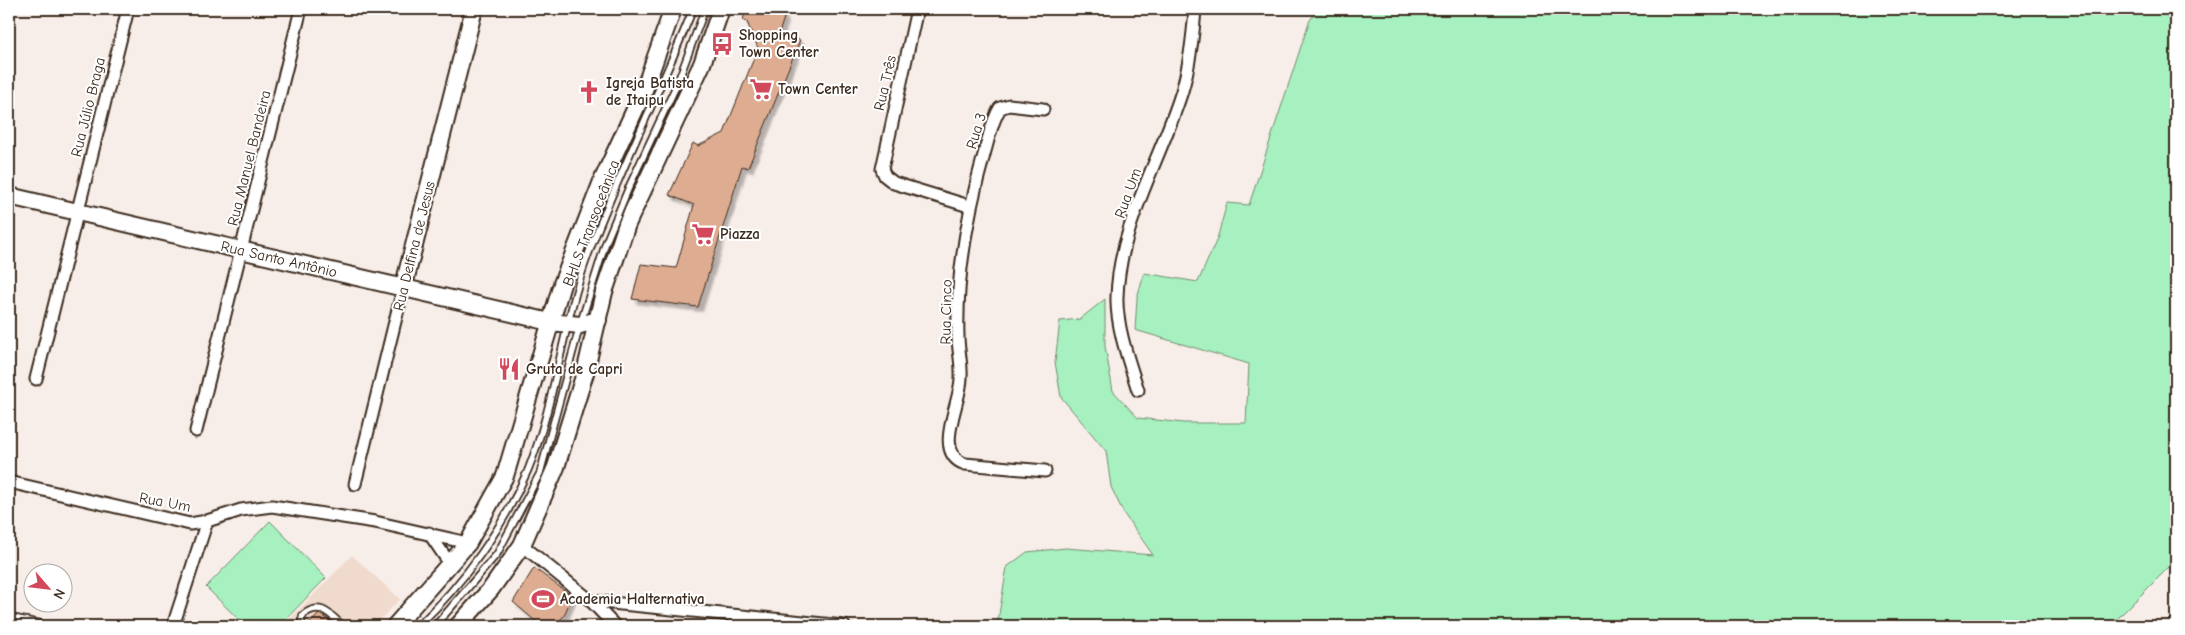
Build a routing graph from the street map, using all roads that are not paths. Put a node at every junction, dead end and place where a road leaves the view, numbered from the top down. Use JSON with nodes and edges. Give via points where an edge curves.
{"nodes":[{"id":1,"x":128,"y":9,"type":"edge"},
{"id":2,"x":301,"y":9,"type":"edge"},
{"id":3,"x":474,"y":9,"type":"edge"},
{"id":4,"x":673,"y":9,"type":"edge"},
{"id":5,"x":693,"y":9,"type":"edge"},
{"id":6,"x":705,"y":9,"type":"edge"},
{"id":7,"x":721,"y":9,"type":"edge"},
{"id":8,"x":917,"y":9,"type":"edge"},
{"id":9,"x":1195,"y":9,"type":"edge"},
{"id":10,"x":1043,"y":109,"type":"dead end"},
{"id":11,"x":9,"y":196,"type":"edge"},
{"id":12,"x":969,"y":206,"type":"junction"},
{"id":13,"x":78,"y":212,"type":"junction"},
{"id":14,"x":242,"y":251,"type":"junction"},
{"id":15,"x":404,"y":289,"type":"junction"},
{"id":16,"x":598,"y":320,"type":"junction"},
{"id":17,"x":550,"y":322,"type":"junction"},
{"id":18,"x":573,"y":325,"type":"junction"},
{"id":19,"x":36,"y":379,"type":"dead end"},
{"id":20,"x":1138,"y":390,"type":"dead end"},
{"id":21,"x":196,"y":431,"type":"dead end"},
{"id":22,"x":1044,"y":471,"type":"dead end"},
{"id":23,"x":9,"y":482,"type":"edge"},
{"id":24,"x":355,"y":484,"type":"dead end"},
{"id":25,"x":207,"y":521,"type":"junction"},
{"id":26,"x":428,"y":533,"type":"junction"},
{"id":27,"x":468,"y":542,"type":"junction"},
{"id":28,"x":522,"y":546,"type":"junction"},
{"id":29,"x":450,"y":564,"type":"junction"},
{"id":30,"x":591,"y":601,"type":"junction"},
{"id":31,"x":9,"y":620,"type":"edge"},
{"id":32,"x":38,"y":626,"type":"edge"},
{"id":33,"x":173,"y":626,"type":"edge"},
{"id":34,"x":300,"y":626,"type":"edge"},
{"id":35,"x":343,"y":626,"type":"edge"},
{"id":36,"x":395,"y":626,"type":"edge"},
{"id":37,"x":418,"y":626,"type":"edge"},
{"id":38,"x":435,"y":626,"type":"edge"},
{"id":39,"x":458,"y":626,"type":"edge"},
{"id":40,"x":615,"y":626,"type":"edge"},
{"id":41,"x":844,"y":626,"type":"edge"}],
"edges":[{"from":1,"to":13,"type":"street","name":"Rua Júlio Braga"},
{"from":2,"to":14,"type":"street","name":"Rua Manuel Bandeira"},
{"from":3,"to":15,"type":"main road","name":"Rua Delfina de Jesus"},
{"from":4,"to":17,"type":"main road","via":[[644,90],[603,180],[562,284]]},
{"from":5,"to":18,"type":"lane","name":"BHLS Transoceânica","via":[[591,248]]},
{"from":6,"to":18,"type":"lane","name":"BHLS Transoceânica","via":[[677,84],[628,187]]},
{"from":7,"to":16,"type":"main road","via":[[702,64],[627,224]]},
{"from":8,"to":12,"type":"street","name":"Rua Três","via":[[882,163],[885,176],[894,183]]},
{"from":9,"to":20,"type":"street","name":"Rua Um","via":[[1190,58],[1181,92],[1127,238],[1119,270],[1117,300],[1126,354]]},
{"from":10,"to":12,"type":"street","name":"Rua 3","via":[[1009,105],[1000,108]]},
{"from":11,"to":13,"type":"main road","name":"Rua Santo Antônio"},
{"from":12,"to":22,"type":"street","name":"Rua Cinco","via":[[958,328],[961,380],[949,437],[950,453],[965,464]]},
{"from":13,"to":14,"type":"main road","name":"Rua Santo Antônio"},
{"from":13,"to":19,"type":"street","name":"Rua Júlio Braga"},
{"from":14,"to":15,"type":"main road","name":"Rua Santo Antônio"},
{"from":14,"to":21,"type":"street","name":"Rua Manuel Bandeira"},
{"from":15,"to":17,"type":"main road","name":"Rua Santo Antônio"},
{"from":15,"to":24,"type":"street","name":"Rua Delfina de Jesus"},
{"from":16,"to":18,"type":"main road"},
{"from":16,"to":28,"type":"main road","via":[[556,467]]},
{"from":17,"to":18,"type":"main road","name":"Rua Santo Antônio"},
{"from":17,"to":27,"type":"main road","via":[[506,476]]},
{"from":18,"to":37,"type":"lane","name":"BHLS Transoceânica","via":[[528,469],[507,513],[460,581]]},
{"from":18,"to":38,"type":"lane","name":"BHLS Transoceânica","via":[[540,473],[498,554]]},
{"from":23,"to":25,"type":"street","name":"Rua Um","via":[[190,524]]},
{"from":25,"to":26,"type":"street","via":[[241,510],[272,506]]},
{"from":25,"to":33,"type":"street","name":"Rua Um"},
{"from":26,"to":27,"type":"street"},
{"from":26,"to":29,"type":"street"},
{"from":27,"to":29,"type":"main road"},
{"from":28,"to":30,"type":"street"},
{"from":28,"to":39,"type":"main road","via":[[492,589]]},
{"from":29,"to":36,"type":"main road"},
{"from":30,"to":40,"type":"street"},
{"from":30,"to":41,"type":"street"},
{"from":31,"to":32,"type":"street"},
{"from":34,"to":35,"type":"lane","via":[[303,615],[319,608],[325,609]]}]}
